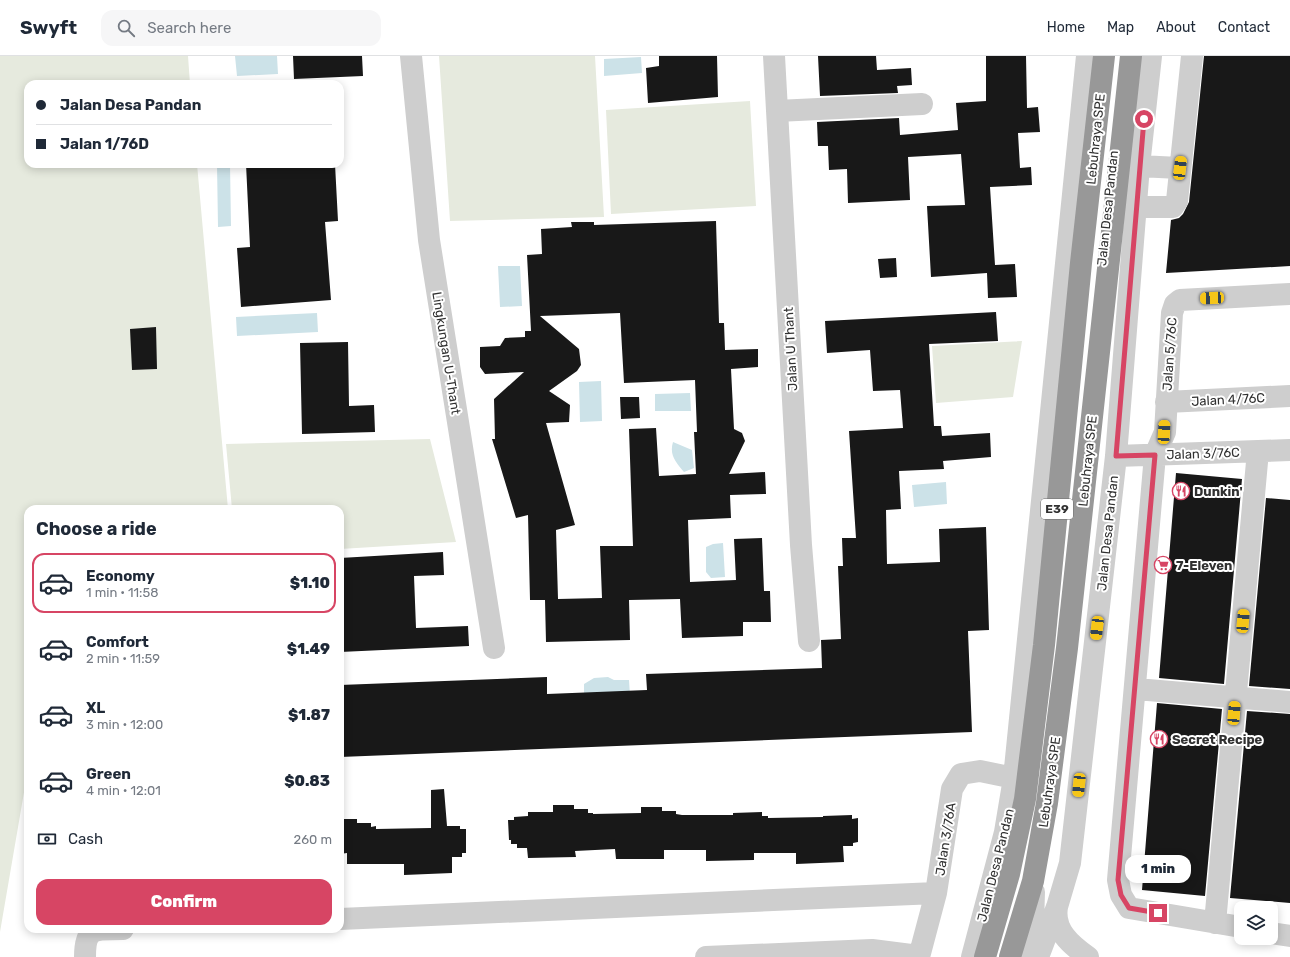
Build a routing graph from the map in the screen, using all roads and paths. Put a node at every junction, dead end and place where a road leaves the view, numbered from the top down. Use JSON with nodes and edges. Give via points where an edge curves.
{"nodes":[{"id":1,"x":411,"y":56,"type":"edge"},
{"id":2,"x":774,"y":56,"type":"edge"},
{"id":3,"x":1087,"y":56,"type":"edge"},
{"id":4,"x":1104,"y":56,"type":"edge"},
{"id":5,"x":1125,"y":56,"type":"edge"},
{"id":6,"x":1131,"y":56,"type":"edge"},
{"id":7,"x":1151,"y":56,"type":"edge"},
{"id":8,"x":1192,"y":56,"type":"edge"},
{"id":9,"x":922,"y":104,"type":"dead end"},
{"id":10,"x":777,"y":111,"type":"junction"},
{"id":11,"x":1139,"y":166,"type":"junction"},
{"id":12,"x":1180,"y":168,"type":"junction"},
{"id":13,"x":1136,"y":207,"type":"junction"},
{"id":14,"x":1290,"y":294,"type":"edge"},
{"id":15,"x":1290,"y":396,"type":"edge"},
{"id":16,"x":1166,"y":402,"type":"junction"},
{"id":17,"x":1290,"y":450,"type":"edge"},
{"id":18,"x":1258,"y":451,"type":"junction"},
{"id":19,"x":1155,"y":455,"type":"junction"},
{"id":20,"x":1116,"y":456,"type":"junction"},
{"id":21,"x":809,"y":641,"type":"dead end"},
{"id":22,"x":494,"y":648,"type":"dead end"},
{"id":23,"x":1136,"y":689,"type":"junction"},
{"id":24,"x":1236,"y":698,"type":"junction"},
{"id":25,"x":1290,"y":702,"type":"edge"},
{"id":26,"x":1014,"y":778,"type":"junction"},
{"id":27,"x":1005,"y":832,"type":"junction"},
{"id":28,"x":936,"y":893,"type":"junction"},
{"id":29,"x":1057,"y":907,"type":"junction"},
{"id":30,"x":344,"y":920,"type":"edge"},
{"id":31,"x":1215,"y":923,"type":"junction"},
{"id":32,"x":1234,"y":926,"type":"edge"},
{"id":33,"x":89,"y":933,"type":"edge"},
{"id":34,"x":1278,"y":934,"type":"edge"},
{"id":35,"x":1290,"y":936,"type":"edge"},
{"id":36,"x":85,"y":957,"type":"edge"},
{"id":37,"x":706,"y":957,"type":"edge"},
{"id":38,"x":919,"y":957,"type":"edge"},
{"id":39,"x":972,"y":957,"type":"edge"},
{"id":40,"x":985,"y":957,"type":"edge"},
{"id":41,"x":1010,"y":957,"type":"edge"},
{"id":42,"x":1016,"y":957,"type":"edge"},
{"id":43,"x":1032,"y":957,"type":"edge"},
{"id":44,"x":1038,"y":957,"type":"edge"},
{"id":45,"x":1088,"y":957,"type":"edge"}],
"edges":[{"from":1,"to":22,"type":"street","name":"Lingkungan U-Thant","via":[[429,240]]},
{"from":2,"to":10,"type":"street","name":"Jalan U Thant"},
{"from":3,"to":26,"type":"street","name":"Jalan Desa Pandan"},
{"from":4,"to":40,"type":"highway","name":"Lebuhraya SPE","number":"E39","via":[[1044,645],[1025,799],[1009,874]]},
{"from":5,"to":43,"type":"street","name":"Jalan Desa Pandan","via":[[1084,400],[1039,823],[1032,911]]},
{"from":6,"to":41,"type":"highway","name":"Lebuhraya SPE","number":"E39","via":[[1067,648],[1049,787],[1033,881]]},
{"from":7,"to":11,"type":"street","name":"Jalan Desa Pandan"},
{"from":8,"to":12,"type":"street"},
{"from":9,"to":10,"type":"street"},
{"from":10,"to":21,"type":"street","name":"Jalan U Thant","via":[[800,530]]},
{"from":11,"to":12,"type":"street"},
{"from":11,"to":13,"type":"street","name":"Jalan Desa Pandan"},
{"from":12,"to":13,"type":"street","via":[[1177,201],[1173,207]]},
{"from":13,"to":20,"type":"street","name":"Jalan Desa Pandan"},
{"from":14,"to":16,"type":"street","name":"Jalan 5/76C","via":[[1180,300],[1175,304],[1172,313]]},
{"from":15,"to":16,"type":"street","name":"Jalan 4/76C"},
{"from":16,"to":19,"type":"street","name":"Jalan 5/76C","via":[[1164,432]]},
{"from":17,"to":18,"type":"street","name":"Jalan 3/76C"},
{"from":18,"to":19,"type":"street","name":"Jalan 3/76C"},
{"from":18,"to":24,"type":"street"},
{"from":19,"to":20,"type":"street","name":"Jalan 3/76C"},
{"from":19,"to":23,"type":"street","name":"Jalan 5/76C"},
{"from":20,"to":29,"type":"street","name":"Jalan Desa Pandan","via":[[1070,863]]},
{"from":23,"to":24,"type":"street"},
{"from":23,"to":31,"type":"street","name":"Jalan 5/76C","via":[[1118,880],[1121,895],[1129,908]]},
{"from":24,"to":25,"type":"street"},
{"from":24,"to":31,"type":"street"},
{"from":26,"to":27,"type":"street","name":"Jalan Desa Pandan"},
{"from":26,"to":28,"type":"street","name":"Jalan 3/76A","via":[[980,771],[961,774],[952,789]]},
{"from":27,"to":39,"type":"street","name":"Jalan Desa Pandan"},
{"from":27,"to":42,"type":"street","via":[[1003,929],[1010,952]]},
{"from":28,"to":30,"type":"street"},
{"from":28,"to":38,"type":"street","name":"Jalan 3/76A"},
{"from":29,"to":44,"type":"street","name":"Jalan Desa Pandan"},
{"from":29,"to":45,"type":"street","via":[[1056,914],[1061,931],[1073,946]]},
{"from":31,"to":32,"type":"street","name":"Jalan 5/76C"},
{"from":33,"to":36,"type":"street","via":[[85,941]]},
{"from":34,"to":35,"type":"street"},
{"from":37,"to":38,"type":"street","via":[[872,950]]}]}
